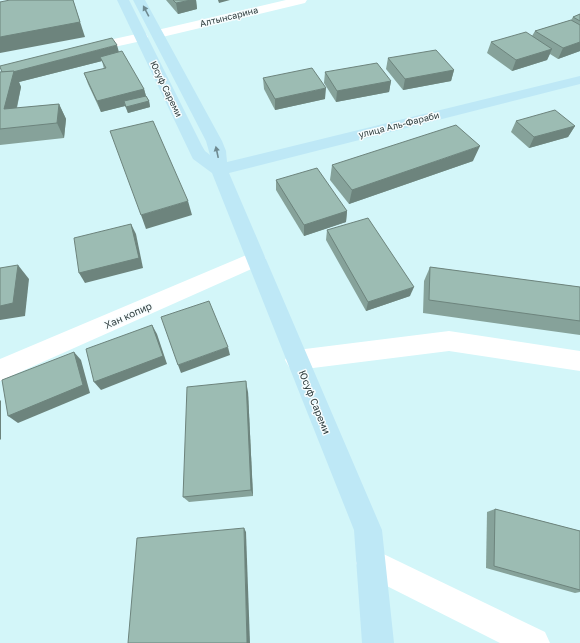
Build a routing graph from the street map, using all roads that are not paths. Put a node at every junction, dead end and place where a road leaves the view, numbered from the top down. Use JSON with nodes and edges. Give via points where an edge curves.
{"nodes":[{"id":1,"x":123,"y":0,"type":"edge"},
{"id":2,"x":140,"y":0,"type":"edge"},
{"id":3,"x":300,"y":0,"type":"edge"},
{"id":4,"x":158,"y":34,"type":"junction"},
{"id":5,"x":140,"y":37,"type":"junction"},
{"id":6,"x":70,"y":52,"type":"edge"},
{"id":7,"x":580,"y":80,"type":"edge"},
{"id":8,"x":219,"y":170,"type":"junction"},
{"id":9,"x":256,"y":259,"type":"junction"},
{"id":10,"x":297,"y":360,"type":"junction"},
{"id":11,"x":580,"y":361,"type":"edge"},
{"id":12,"x":0,"y":370,"type":"edge"},
{"id":13,"x":371,"y":562,"type":"junction"},
{"id":14,"x":378,"y":643,"type":"edge"},
{"id":15,"x":534,"y":643,"type":"edge"}],
"edges":[{"from":1,"to":5,"type":"main road","name":"Юсуф Сареми"},
{"from":4,"to":2,"type":"main road","name":"Юсуф Сареми","one_way":true},
{"from":3,"to":4,"type":"street","name":"Алтынсарина"},
{"from":8,"to":4,"type":"main road","name":"Юсуф Сареми","one_way":true,"via":[[218,151],[214,141]]},
{"from":5,"to":6,"type":"street"},
{"from":5,"to":8,"type":"main road","name":"Юсуф Сареми","via":[[197,150]]},
{"from":7,"to":8,"type":"main road","name":"улица Аль-Фараби"},
{"from":8,"to":9,"type":"main road","name":"Юсуф Сареми"},
{"from":9,"to":10,"type":"main road","name":"Юсуф Сареми"},
{"from":9,"to":12,"type":"street","name":"Хан копир"},
{"from":10,"to":11,"type":"street","via":[[449,341]]},
{"from":10,"to":13,"type":"main road","name":"Юсуф Сареми","via":[[368,530]]},
{"from":13,"to":14,"type":"main road","name":"Юсуф Сареми"},
{"from":13,"to":15,"type":"street"}]}
